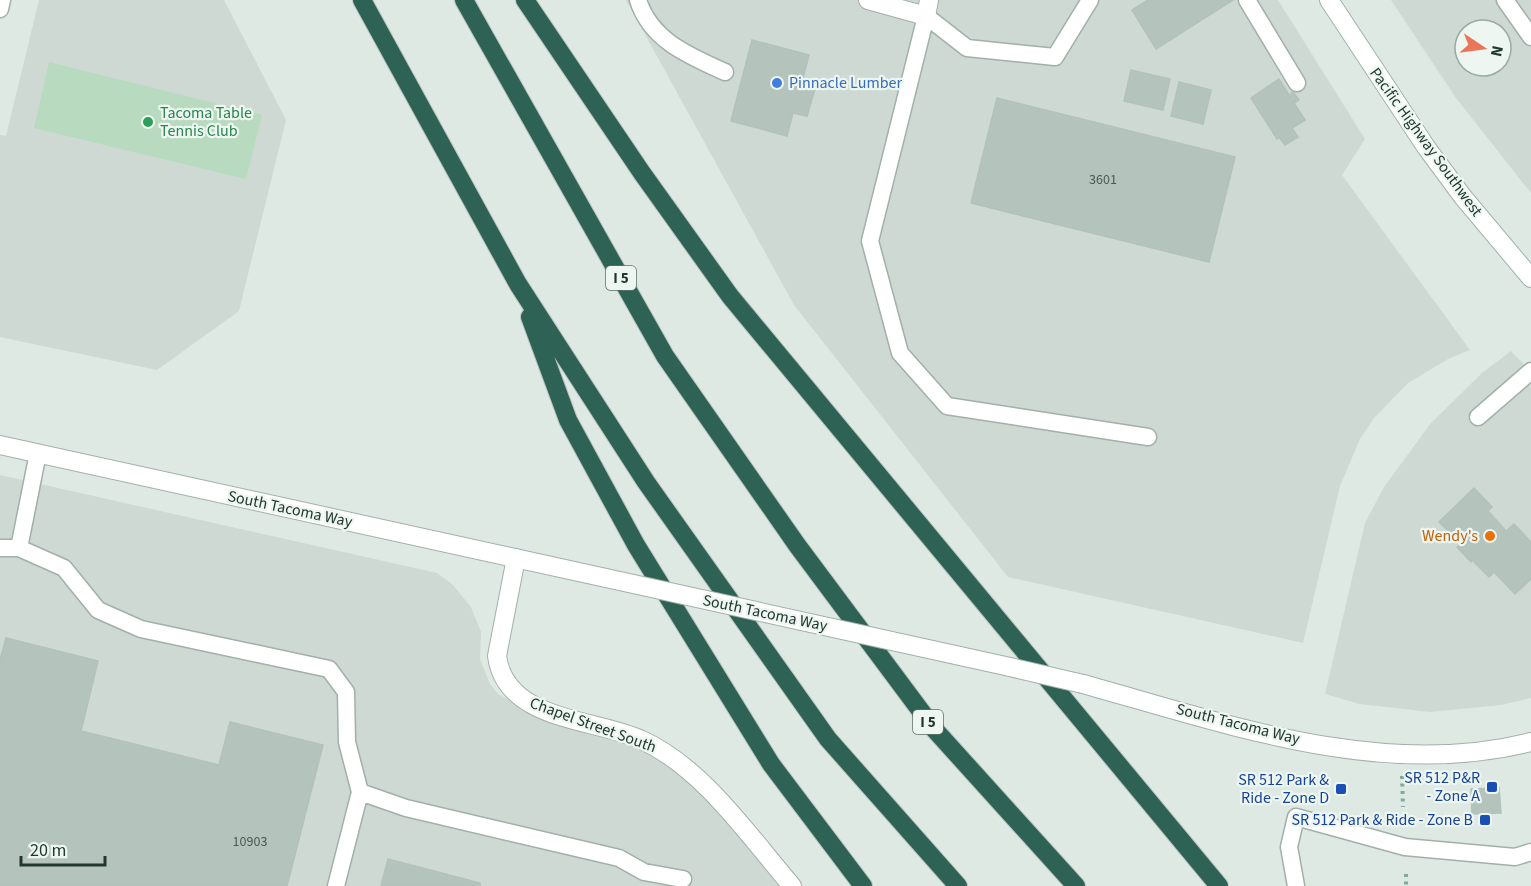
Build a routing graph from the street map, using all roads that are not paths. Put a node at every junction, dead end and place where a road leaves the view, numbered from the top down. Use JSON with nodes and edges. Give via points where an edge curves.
{"nodes":[{"id":1,"x":2,"y":0,"type":"edge"},
{"id":2,"x":362,"y":0,"type":"edge"},
{"id":3,"x":464,"y":0,"type":"edge"},
{"id":4,"x":525,"y":0,"type":"edge"},
{"id":5,"x":638,"y":0,"type":"edge"},
{"id":6,"x":868,"y":0,"type":"edge"},
{"id":7,"x":1090,"y":0,"type":"edge"},
{"id":8,"x":1247,"y":0,"type":"edge"},
{"id":9,"x":1329,"y":0,"type":"edge"},
{"id":10,"x":1505,"y":0,"type":"edge"},
{"id":11,"x":928,"y":8,"type":"edge"},
{"id":12,"x":0,"y":9,"type":"edge"},
{"id":13,"x":1531,"y":38,"type":"edge"},
{"id":14,"x":725,"y":72,"type":"dead end"},
{"id":15,"x":1297,"y":83,"type":"dead end"},
{"id":16,"x":1531,"y":278,"type":"edge"},
{"id":17,"x":518,"y":284,"type":"junction"},
{"id":18,"x":1531,"y":371,"type":"edge"},
{"id":19,"x":1478,"y":417,"type":"dead end"},
{"id":20,"x":1148,"y":437,"type":"dead end"},
{"id":21,"x":0,"y":445,"type":"edge"},
{"id":22,"x":38,"y":453,"type":"junction"},
{"id":23,"x":0,"y":548,"type":"edge"},
{"id":24,"x":19,"y":548,"type":"junction"},
{"id":25,"x":516,"y":558,"type":"junction"},
{"id":26,"x":1531,"y":742,"type":"edge"},
{"id":27,"x":360,"y":792,"type":"junction"},
{"id":28,"x":1531,"y":852,"type":"edge"},
{"id":29,"x":683,"y":879,"type":"dead end"},
{"id":30,"x":336,"y":886,"type":"edge"},
{"id":31,"x":792,"y":886,"type":"edge"},
{"id":32,"x":863,"y":886,"type":"edge"},
{"id":33,"x":958,"y":886,"type":"edge"},
{"id":34,"x":1076,"y":886,"type":"edge"},
{"id":35,"x":1219,"y":886,"type":"edge"},
{"id":36,"x":1296,"y":886,"type":"edge"}],
"edges":[{"from":1,"to":12,"type":"lane"},
{"from":2,"to":17,"type":"highway"},
{"from":3,"to":34,"type":"highway","number":"I 5","via":[[665,356],[797,545],[934,730]]},
{"from":4,"to":35,"type":"highway","via":[[730,296]]},
{"from":5,"to":14,"type":"lane","via":[[659,35],[683,53]]},
{"from":6,"to":11,"type":"street"},
{"from":7,"to":11,"type":"lane","via":[[1055,57],[967,48]]},
{"from":8,"to":15,"type":"lane"},
{"from":9,"to":16,"type":"street","name":"Pacific Highway Southwest","via":[[1425,147]]},
{"from":10,"to":13,"type":"lane"},
{"from":11,"to":20,"type":"lane","via":[[870,241],[900,353],[947,406]]},
{"from":17,"to":32,"type":"highway","via":[[568,420],[636,545],[771,764]]},
{"from":17,"to":33,"type":"highway","via":[[646,482],[828,739]]},
{"from":18,"to":19,"type":"lane"},
{"from":21,"to":22,"type":"street","name":"South Tacoma Way"},
{"from":22,"to":24,"type":"lane"},
{"from":22,"to":25,"type":"street","name":"South Tacoma Way"},
{"from":23,"to":24,"type":"lane"},
{"from":24,"to":27,"type":"lane","via":[[64,568],[98,610],[141,628],[329,669],[346,692],[347,742]]},
{"from":25,"to":26,"type":"street","name":"South Tacoma Way","bridge":true,"via":[[1010,667],[1323,744],[1401,754],[1477,753]]},
{"from":25,"to":31,"type":"street","name":"Chapel Street South","via":[[497,656],[508,687],[545,710],[639,739],[676,758]]},
{"from":27,"to":29,"type":"lane","via":[[405,808],[619,858],[644,872]]},
{"from":27,"to":30,"type":"lane"},
{"from":28,"to":36,"type":"lane","via":[[1515,857],[1405,847],[1296,818],[1289,847]]}]}
